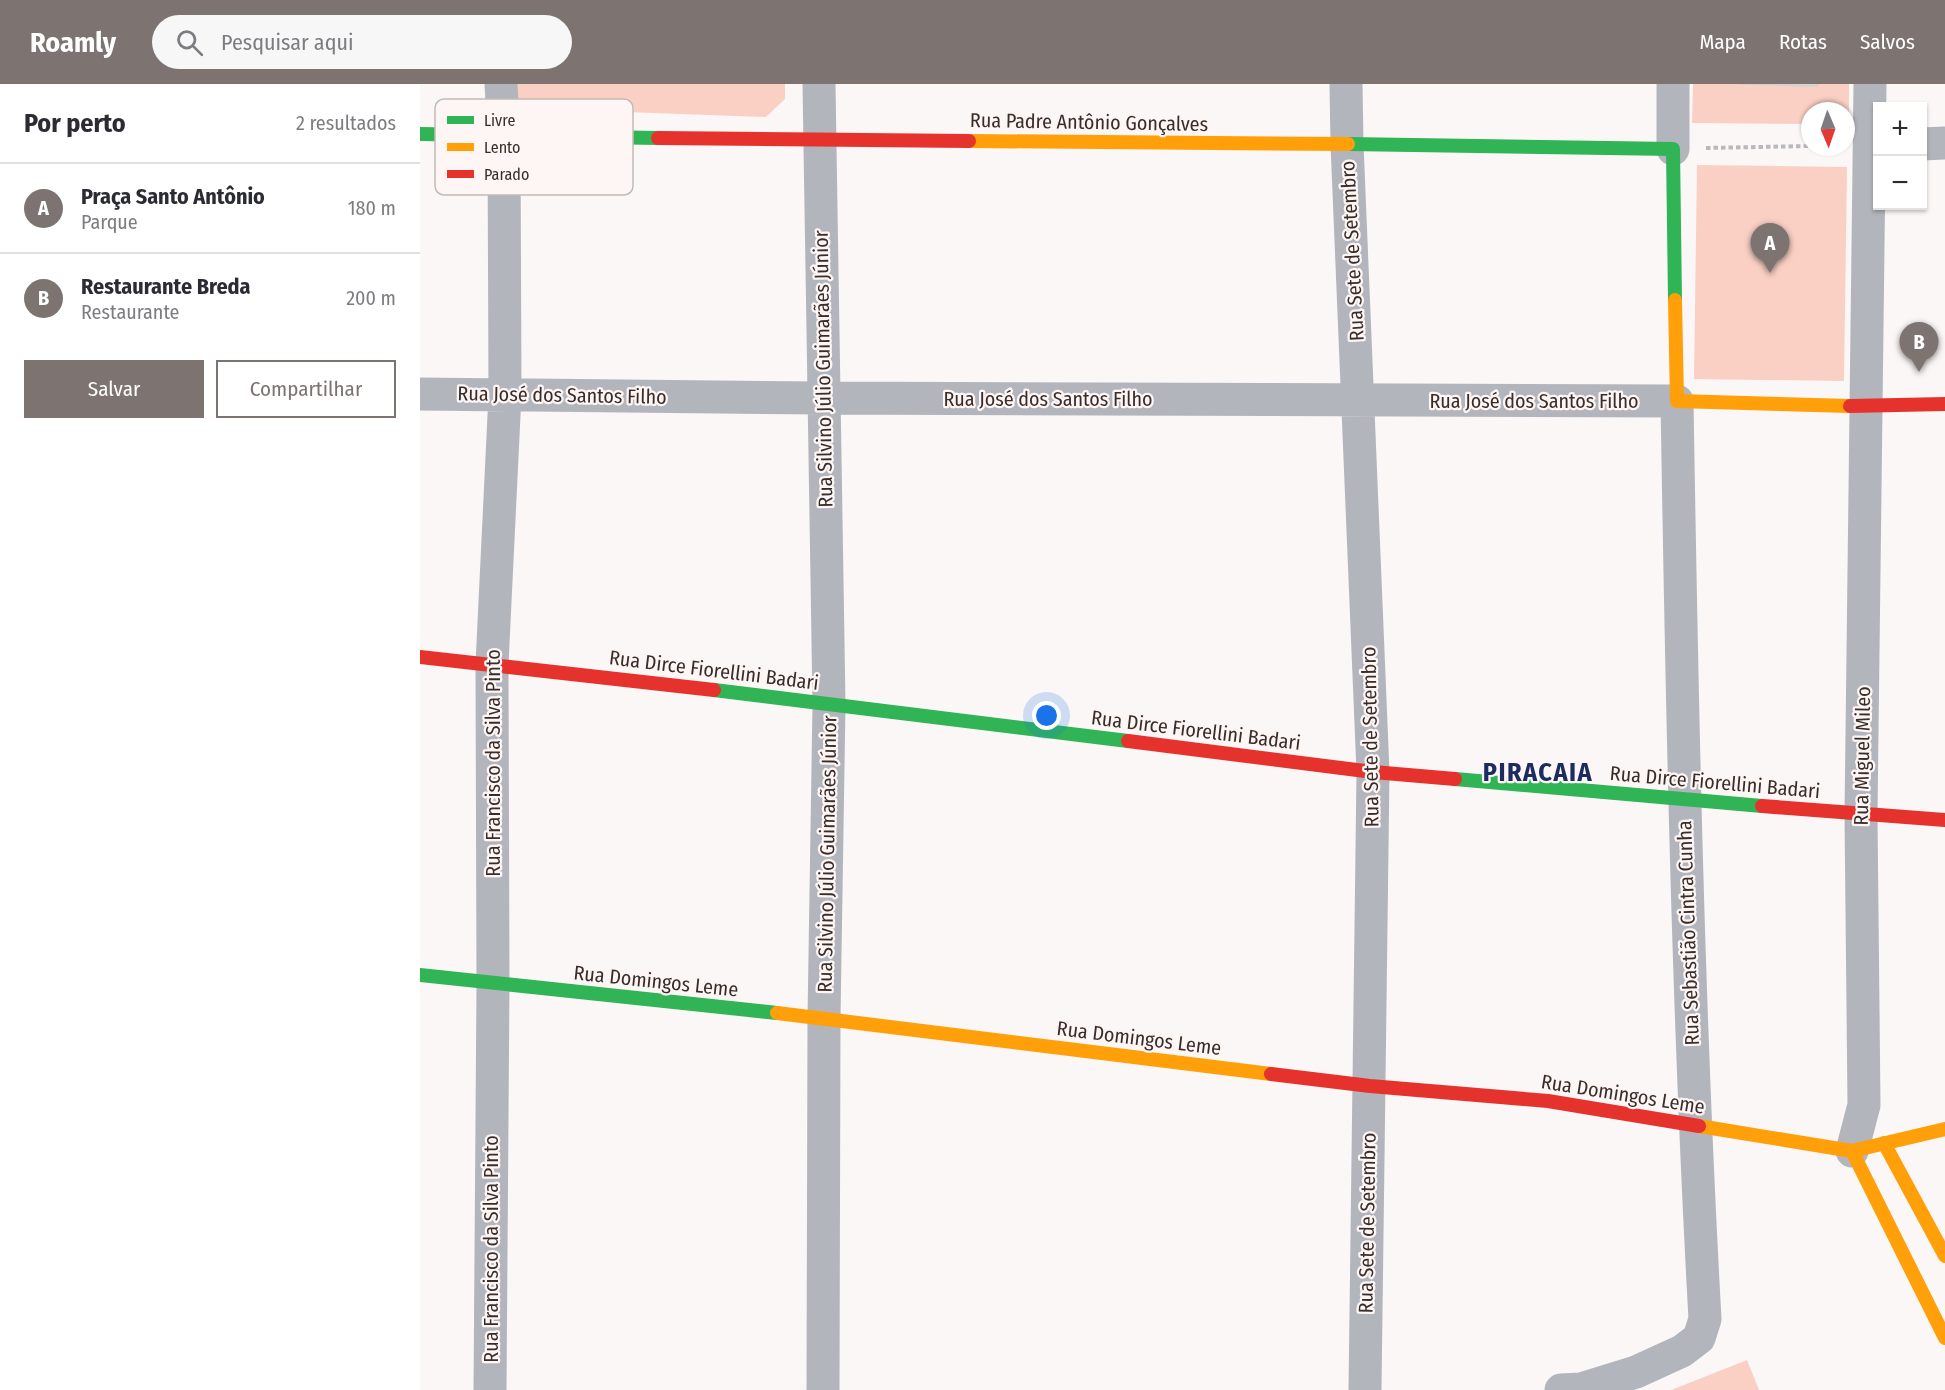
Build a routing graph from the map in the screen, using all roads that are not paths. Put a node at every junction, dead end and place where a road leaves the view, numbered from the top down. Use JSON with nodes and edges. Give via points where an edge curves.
{"nodes":[{"id":1,"x":501,"y":84,"type":"edge"},
{"id":2,"x":819,"y":84,"type":"edge"},
{"id":3,"x":1346,"y":84,"type":"edge"},
{"id":4,"x":1673,"y":84,"type":"edge"},
{"id":5,"x":1870,"y":84,"type":"edge"},
{"id":6,"x":502,"y":99,"type":"edge"},
{"id":7,"x":420,"y":134,"type":"edge"},
{"id":8,"x":435,"y":135,"type":"edge"},
{"id":9,"x":633,"y":138,"type":"edge"},
{"id":10,"x":819,"y":139,"type":"junction"},
{"id":11,"x":1945,"y":143,"type":"edge"},
{"id":12,"x":1347,"y":144,"type":"junction"},
{"id":13,"x":1927,"y":144,"type":"edge"},
{"id":14,"x":1873,"y":145,"type":"edge"},
{"id":15,"x":1673,"y":149,"type":"junction"},
{"id":16,"x":504,"y":195,"type":"edge"},
{"id":17,"x":420,"y":394,"type":"edge"},
{"id":18,"x":505,"y":395,"type":"junction"},
{"id":19,"x":823,"y":398,"type":"junction"},
{"id":20,"x":1358,"y":400,"type":"junction"},
{"id":21,"x":1677,"y":401,"type":"junction"},
{"id":22,"x":1945,"y":404,"type":"edge"},
{"id":23,"x":1867,"y":406,"type":"junction"},
{"id":24,"x":420,"y":657,"type":"edge"},
{"id":25,"x":492,"y":664,"type":"junction"},
{"id":26,"x":829,"y":704,"type":"junction"},
{"id":27,"x":1373,"y":772,"type":"junction"},
{"id":28,"x":1683,"y":798,"type":"junction"},
{"id":29,"x":1861,"y":815,"type":"junction"},
{"id":30,"x":1945,"y":820,"type":"edge"},
{"id":31,"x":420,"y":975,"type":"edge"},
{"id":32,"x":493,"y":983,"type":"junction"},
{"id":33,"x":824,"y":1018,"type":"junction"},
{"id":34,"x":1370,"y":1086,"type":"junction"},
{"id":35,"x":1864,"y":1105,"type":"junction"},
{"id":36,"x":1694,"y":1124,"type":"junction"},
{"id":37,"x":1945,"y":1129,"type":"edge"},
{"id":38,"x":1884,"y":1143,"type":"junction"},
{"id":39,"x":1852,"y":1151,"type":"junction"},
{"id":40,"x":1945,"y":1256,"type":"edge"},
{"id":41,"x":1945,"y":1338,"type":"edge"},
{"id":42,"x":490,"y":1390,"type":"edge"},
{"id":43,"x":823,"y":1390,"type":"edge"},
{"id":44,"x":1365,"y":1390,"type":"edge"},
{"id":45,"x":1561,"y":1390,"type":"edge"}],
"edges":[{"from":1,"to":6,"type":"street","name":"Rua Francisco da Silva Pinto"},
{"from":2,"to":10,"type":"street","name":"Rua Silvino Júlio Guimarães Júnior"},
{"from":3,"to":12,"type":"street","name":"Rua Sete de Setembro"},
{"from":4,"to":15,"type":"street"},
{"from":5,"to":14,"type":"street","name":"Rua Miguel Mileo"},
{"from":7,"to":8,"type":"street","name":"Rua Padre Antônio Gonçalves"},
{"from":9,"to":10,"type":"street","name":"Rua Padre Antônio Gonçalves"},
{"from":10,"to":12,"type":"street","name":"Rua Padre Antônio Gonçalves"},
{"from":10,"to":19,"type":"street","name":"Rua Silvino Júlio Guimarães Júnior"},
{"from":11,"to":13,"type":"street"},
{"from":12,"to":15,"type":"street","name":"Rua Padre Antônio Gonçalves"},
{"from":12,"to":20,"type":"street","name":"Rua Sete de Setembro"},
{"from":14,"to":23,"type":"street","name":"Rua Miguel Mileo"},
{"from":15,"to":21,"type":"street"},
{"from":16,"to":18,"type":"street","name":"Rua Francisco da Silva Pinto"},
{"from":17,"to":18,"type":"street","name":"Rua José dos Santos Filho"},
{"from":18,"to":19,"type":"street","name":"Rua José dos Santos Filho"},
{"from":18,"to":25,"type":"street","name":"Rua Francisco da Silva Pinto"},
{"from":19,"to":20,"type":"street","name":"Rua José dos Santos Filho"},
{"from":19,"to":26,"type":"street","name":"Rua Silvino Júlio Guimarães Júnior"},
{"from":20,"to":21,"type":"street","name":"Rua José dos Santos Filho"},
{"from":20,"to":27,"type":"street","name":"Rua Sete de Setembro"},
{"from":21,"to":23,"type":"street"},
{"from":21,"to":28,"type":"street","name":"Rua Sebastião Cintra Cunha"},
{"from":22,"to":23,"type":"street"},
{"from":23,"to":29,"type":"street","name":"Rua Miguel Mileo"},
{"from":24,"to":25,"type":"street","name":"Rua Dirce Fiorellini Badari"},
{"from":25,"to":26,"type":"street","name":"Rua Dirce Fiorellini Badari"},
{"from":25,"to":32,"type":"street","name":"Rua Francisco da Silva Pinto"},
{"from":26,"to":27,"type":"street","name":"Rua Dirce Fiorellini Badari"},
{"from":26,"to":33,"type":"street","name":"Rua Silvino Júlio Guimarães Júnior"},
{"from":27,"to":28,"type":"street","name":"Rua Dirce Fiorellini Badari"},
{"from":27,"to":34,"type":"street","name":"Rua Sete de Setembro"},
{"from":28,"to":29,"type":"street","name":"Rua Dirce Fiorellini Badari"},
{"from":28,"to":36,"type":"street","name":"Rua Sebastião Cintra Cunha"},
{"from":29,"to":30,"type":"street","name":"Rua Dirce Fiorellini Badari"},
{"from":29,"to":35,"type":"street","name":"Rua Miguel Mileo"},
{"from":31,"to":32,"type":"street","name":"Rua Domingos Leme"},
{"from":32,"to":33,"type":"street","name":"Rua Domingos Leme"},
{"from":32,"to":42,"type":"street","name":"Rua Francisco da Silva Pinto"},
{"from":33,"to":34,"type":"street","name":"Rua Domingos Leme"},
{"from":33,"to":43,"type":"street","name":"Rua Silvino Júlio Guimarães Júnior"},
{"from":34,"to":36,"type":"street","name":"Rua Domingos Leme","via":[[1548,1101]]},
{"from":34,"to":44,"type":"street","name":"Rua Sete de Setembro"},
{"from":35,"to":38,"type":"street","name":"Rua Miguel Mileo"},
{"from":35,"to":39,"type":"street","name":"Rua Miguel Mileo"},
{"from":36,"to":39,"type":"street","name":"Rua Domingos Leme"},
{"from":36,"to":45,"type":"street","name":"Rua Sebastião Cintra Cunha","via":[[1705,1319],[1698,1338],[1682,1351],[1636,1372],[1581,1389]]},
{"from":37,"to":38,"type":"street"},
{"from":38,"to":39,"type":"street"},
{"from":38,"to":40,"type":"street"},
{"from":39,"to":41,"type":"street"}]}
